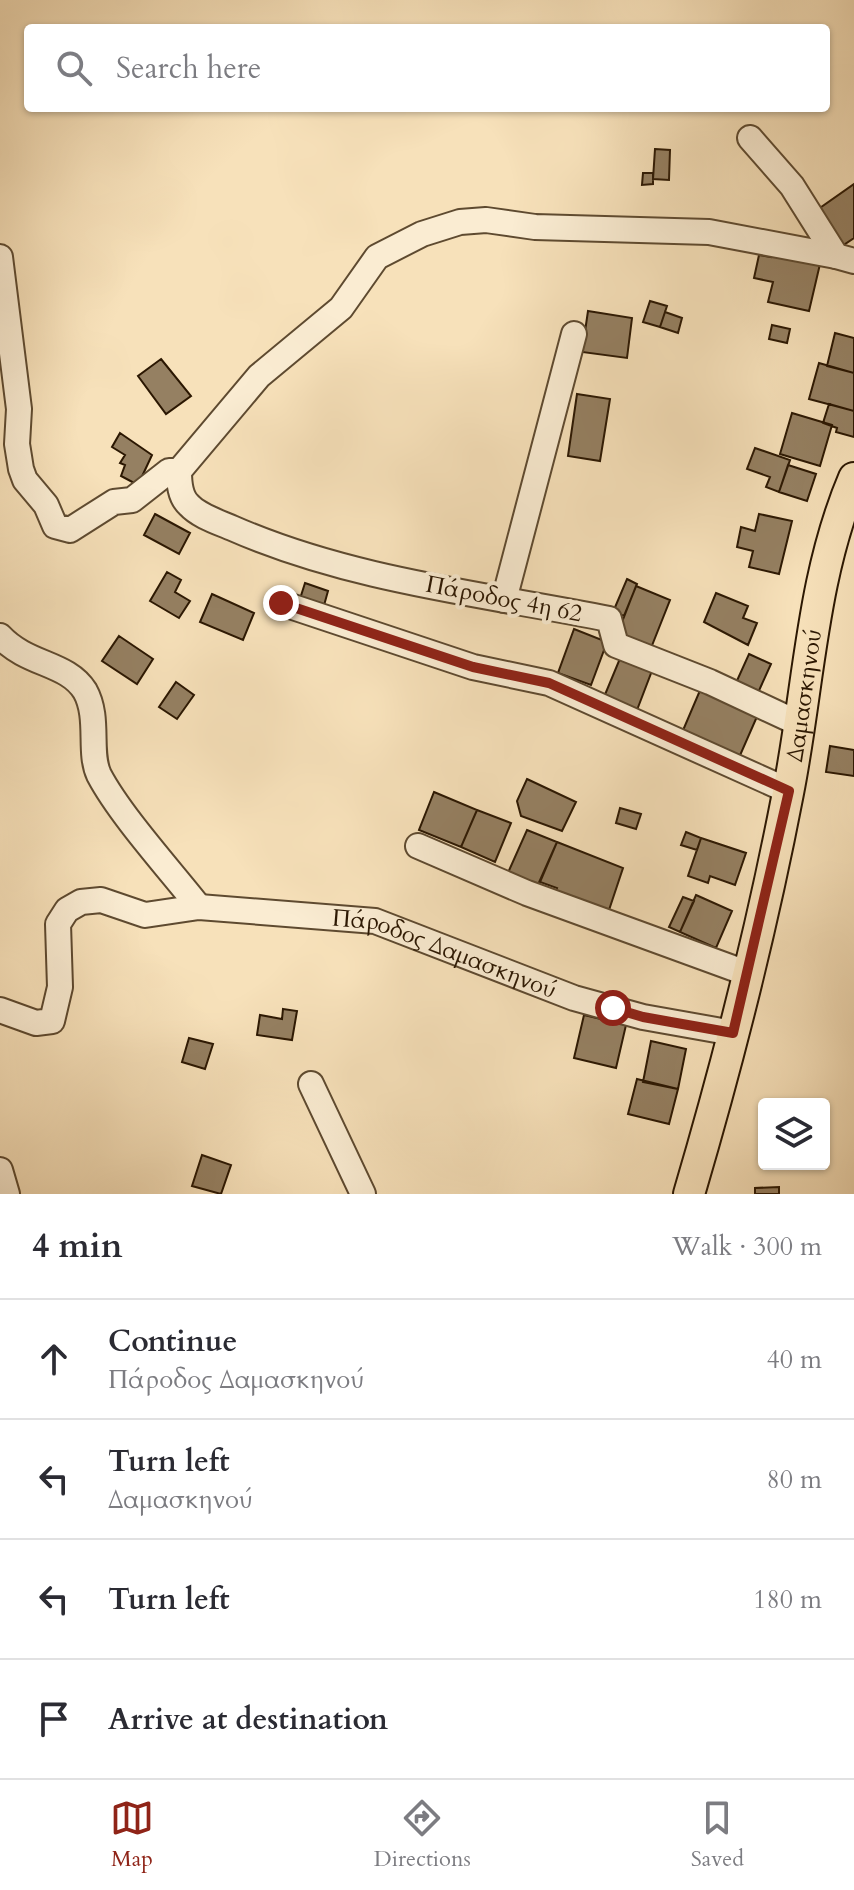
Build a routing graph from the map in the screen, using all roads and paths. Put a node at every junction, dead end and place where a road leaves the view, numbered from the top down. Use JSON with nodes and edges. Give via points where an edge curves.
{"nodes":[{"id":1,"x":750,"y":138,"type":"dead end"},
{"id":2,"x":0,"y":257,"type":"edge"},
{"id":3,"x":845,"y":258,"type":"edge"},
{"id":4,"x":574,"y":334,"type":"dead end"},
{"id":5,"x":179,"y":471,"type":"junction"},
{"id":6,"x":854,"y":478,"type":"edge"},
{"id":7,"x":504,"y":600,"type":"junction"},
{"id":8,"x":281,"y":603,"type":"dead end"},
{"id":9,"x":0,"y":636,"type":"edge"},
{"id":10,"x":800,"y":724,"type":"junction"},
{"id":11,"x":789,"y":791,"type":"junction"},
{"id":12,"x":418,"y":846,"type":"dead end"},
{"id":13,"x":199,"y":907,"type":"junction"},
{"id":14,"x":749,"y":974,"type":"junction"},
{"id":15,"x":0,"y":1010,"type":"edge"},
{"id":16,"x":733,"y":1033,"type":"junction"},
{"id":17,"x":311,"y":1084,"type":"dead end"},
{"id":18,"x":0,"y":1170,"type":"edge"},
{"id":19,"x":7,"y":1194,"type":"edge"},
{"id":20,"x":363,"y":1194,"type":"edge"},
{"id":21,"x":689,"y":1194,"type":"edge"}],
"edges":[{"from":1,"to":3,"type":"street"},
{"from":2,"to":5,"type":"street","via":[[21,469],[55,526],[70,530],[114,502],[132,500],[169,471]]},
{"from":3,"to":5,"type":"street","via":[[709,232],[544,228],[486,220],[448,225],[404,240],[377,257],[341,308],[251,384]]},
{"from":4,"to":7,"type":"street"},
{"from":5,"to":7,"type":"street","name":"Πάροδος 4η 62","via":[[187,503],[220,523],[300,553]]},
{"from":6,"to":10,"type":"main road","name":"Δαμασκηνού","via":[[823,569]]},
{"from":7,"to":10,"type":"street","name":"Πάροδος 4η 62","via":[[609,619],[616,645]]},
{"from":8,"to":11,"type":"street","via":[[473,667],[549,683]]},
{"from":9,"to":13,"type":"street","via":[[30,660],[70,673],[85,692],[95,719],[97,773]]},
{"from":10,"to":11,"type":"main road","name":"Δαμασκηνού"},
{"from":11,"to":14,"type":"main road","name":"Δαμασκηνού"},
{"from":12,"to":14,"type":"street","via":[[556,904]]},
{"from":13,"to":15,"type":"street","name":"Πάροδος Δαμασκηνού","via":[[145,915],[101,900],[81,902],[58,924],[60,987],[54,1019],[38,1023]]},
{"from":13,"to":16,"type":"street","name":"Πάροδος Δαμασκηνού","via":[[384,923],[574,998]]},
{"from":14,"to":16,"type":"main road","name":"Δαμασκηνού"},
{"from":16,"to":21,"type":"main road","name":"Δαμασκηνού"},
{"from":17,"to":20,"type":"street"},
{"from":18,"to":19,"type":"street"}]}
